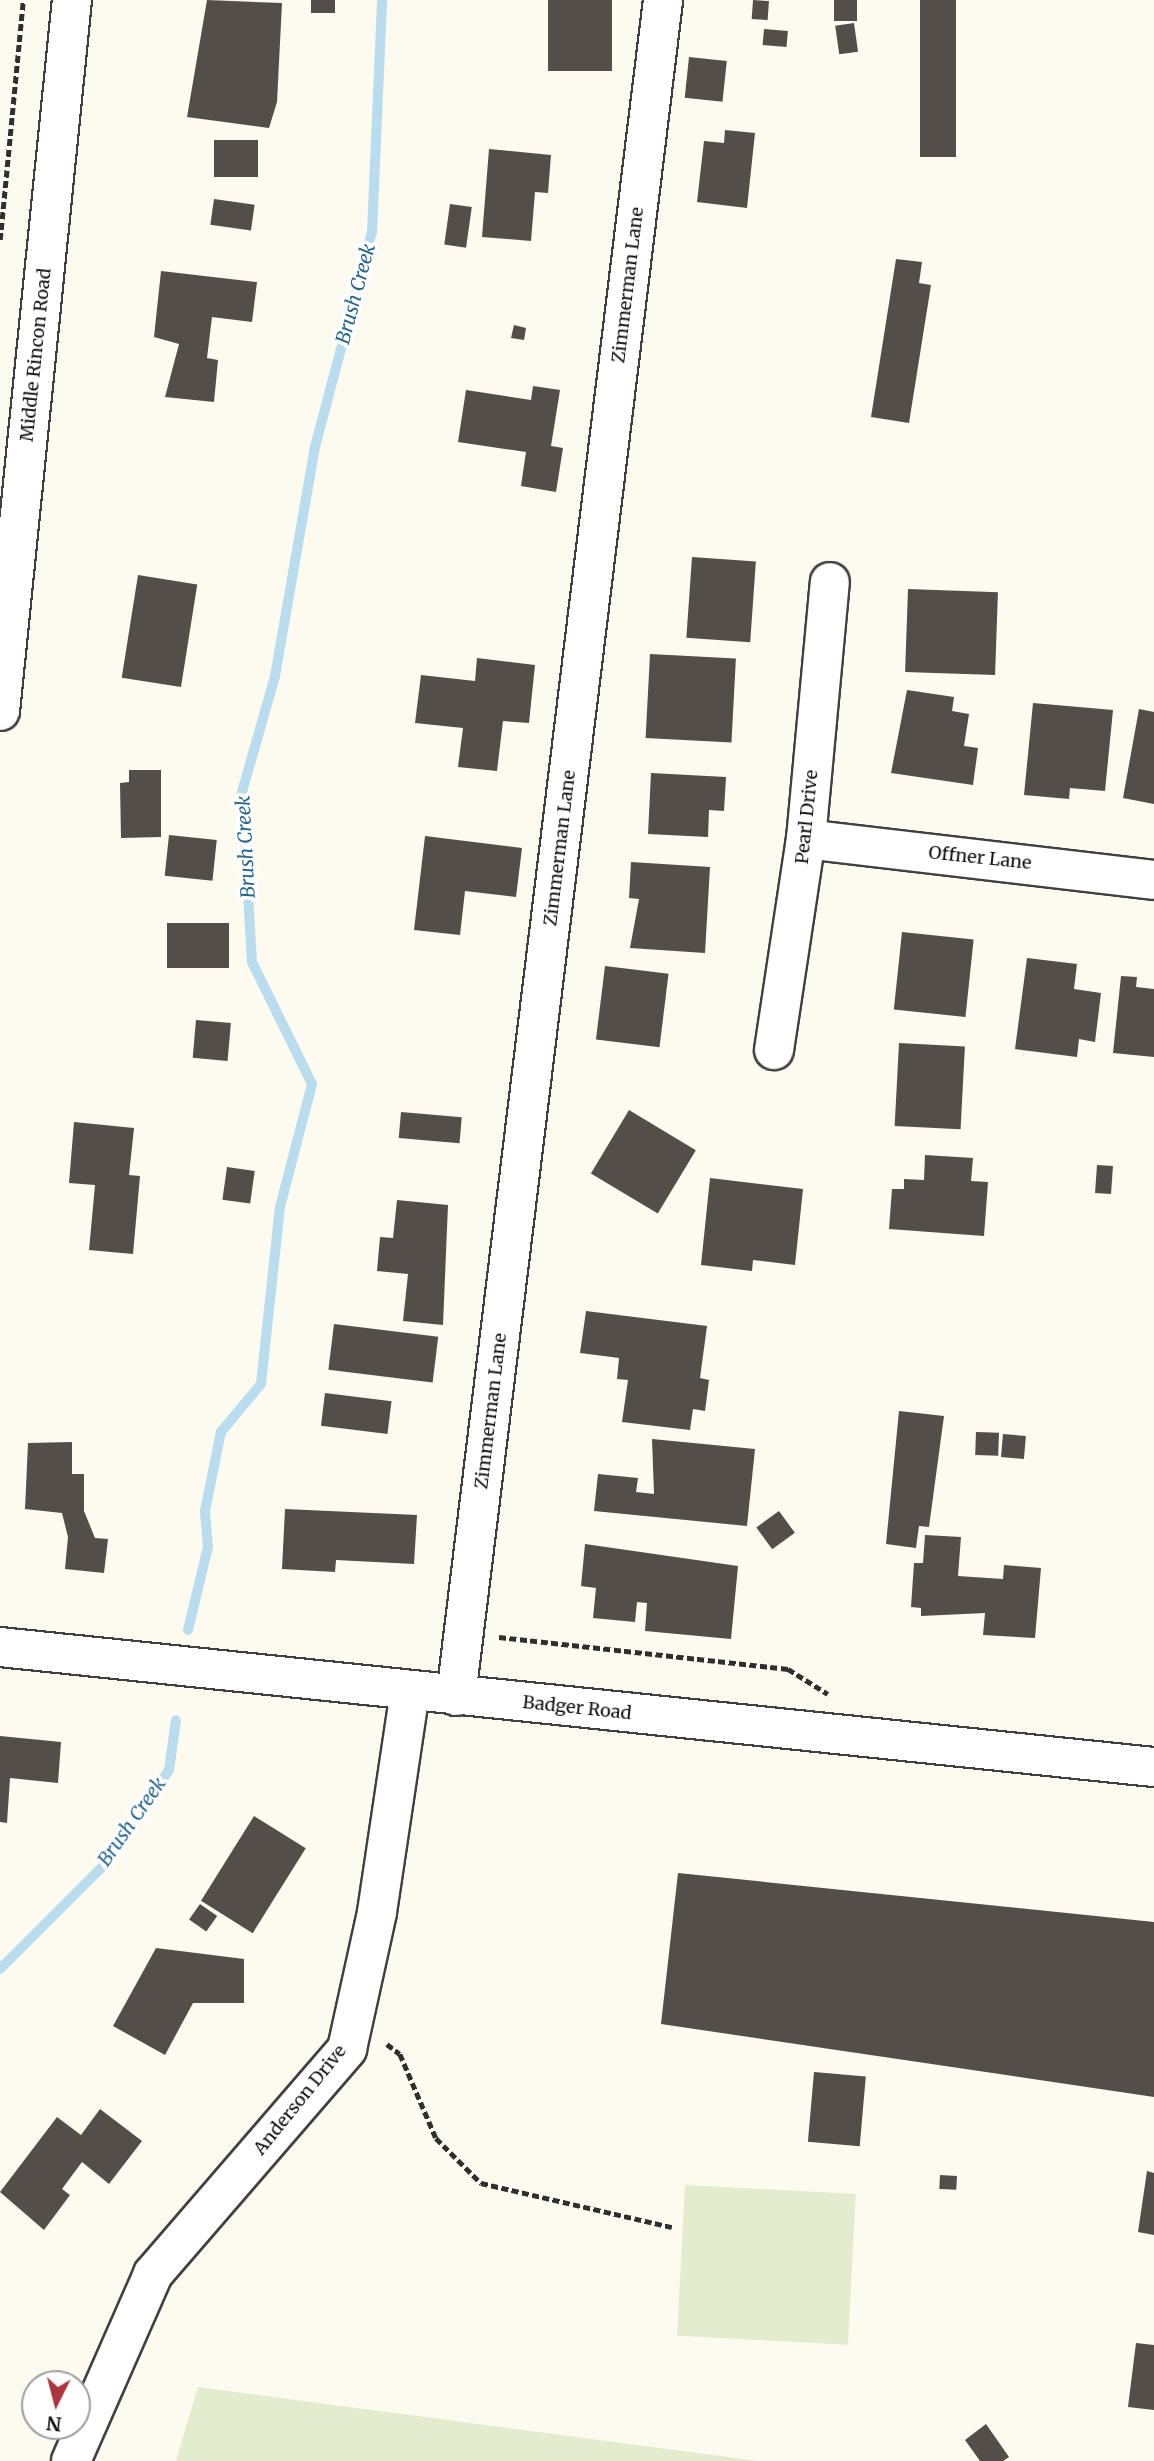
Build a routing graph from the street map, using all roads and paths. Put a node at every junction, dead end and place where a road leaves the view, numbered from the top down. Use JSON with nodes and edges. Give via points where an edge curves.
{"nodes":[{"id":1,"x":23,"y":0,"type":"edge"},
{"id":2,"x":72,"y":0,"type":"edge"},
{"id":3,"x":663,"y":0,"type":"edge"},
{"id":4,"x":0,"y":240,"type":"edge"},
{"id":5,"x":830,"y":582,"type":"dead end"},
{"id":6,"x":0,"y":710,"type":"edge"},
{"id":7,"x":806,"y":839,"type":"junction"},
{"id":8,"x":1154,"y":880,"type":"edge"},
{"id":9,"x":774,"y":1050,"type":"dead end"},
{"id":10,"x":464,"y":1633,"type":"junction"},
{"id":11,"x":0,"y":1647,"type":"edge"},
{"id":12,"x":410,"y":1690,"type":"junction"},
{"id":13,"x":456,"y":1696,"type":"junction"},
{"id":14,"x":839,"y":1700,"type":"dead end"},
{"id":15,"x":1154,"y":1767,"type":"edge"},
{"id":16,"x":353,"y":2017,"type":"junction"},
{"id":17,"x":672,"y":2227,"type":"dead end"},
{"id":18,"x":71,"y":2461,"type":"edge"}],
"edges":[{"from":1,"to":4,"type":"path"},
{"from":2,"to":6,"type":"street","name":"Middle Rincon Road"},
{"from":3,"to":10,"type":"street","name":"Zimmerman Lane"},
{"from":5,"to":7,"type":"street","name":"Pearl Drive"},
{"from":7,"to":8,"type":"street","name":"Offner Lane"},
{"from":7,"to":9,"type":"street","name":"Pearl Drive"},
{"from":10,"to":13,"type":"street","name":"Zimmerman Lane"},
{"from":10,"to":14,"type":"path","via":[[788,1669]]},
{"from":11,"to":12,"type":"street","name":"Badger Road"},
{"from":12,"to":13,"type":"street","name":"Badger Road"},
{"from":12,"to":16,"type":"street","name":"Anderson Drive","via":[[377,1912]]},
{"from":13,"to":15,"type":"street","name":"Badger Road"},
{"from":16,"to":17,"type":"path","via":[[400,2054],[436,2138],[481,2183]]},
{"from":16,"to":18,"type":"street","name":"Anderson Drive","via":[[346,2049],[153,2274]]}]}
